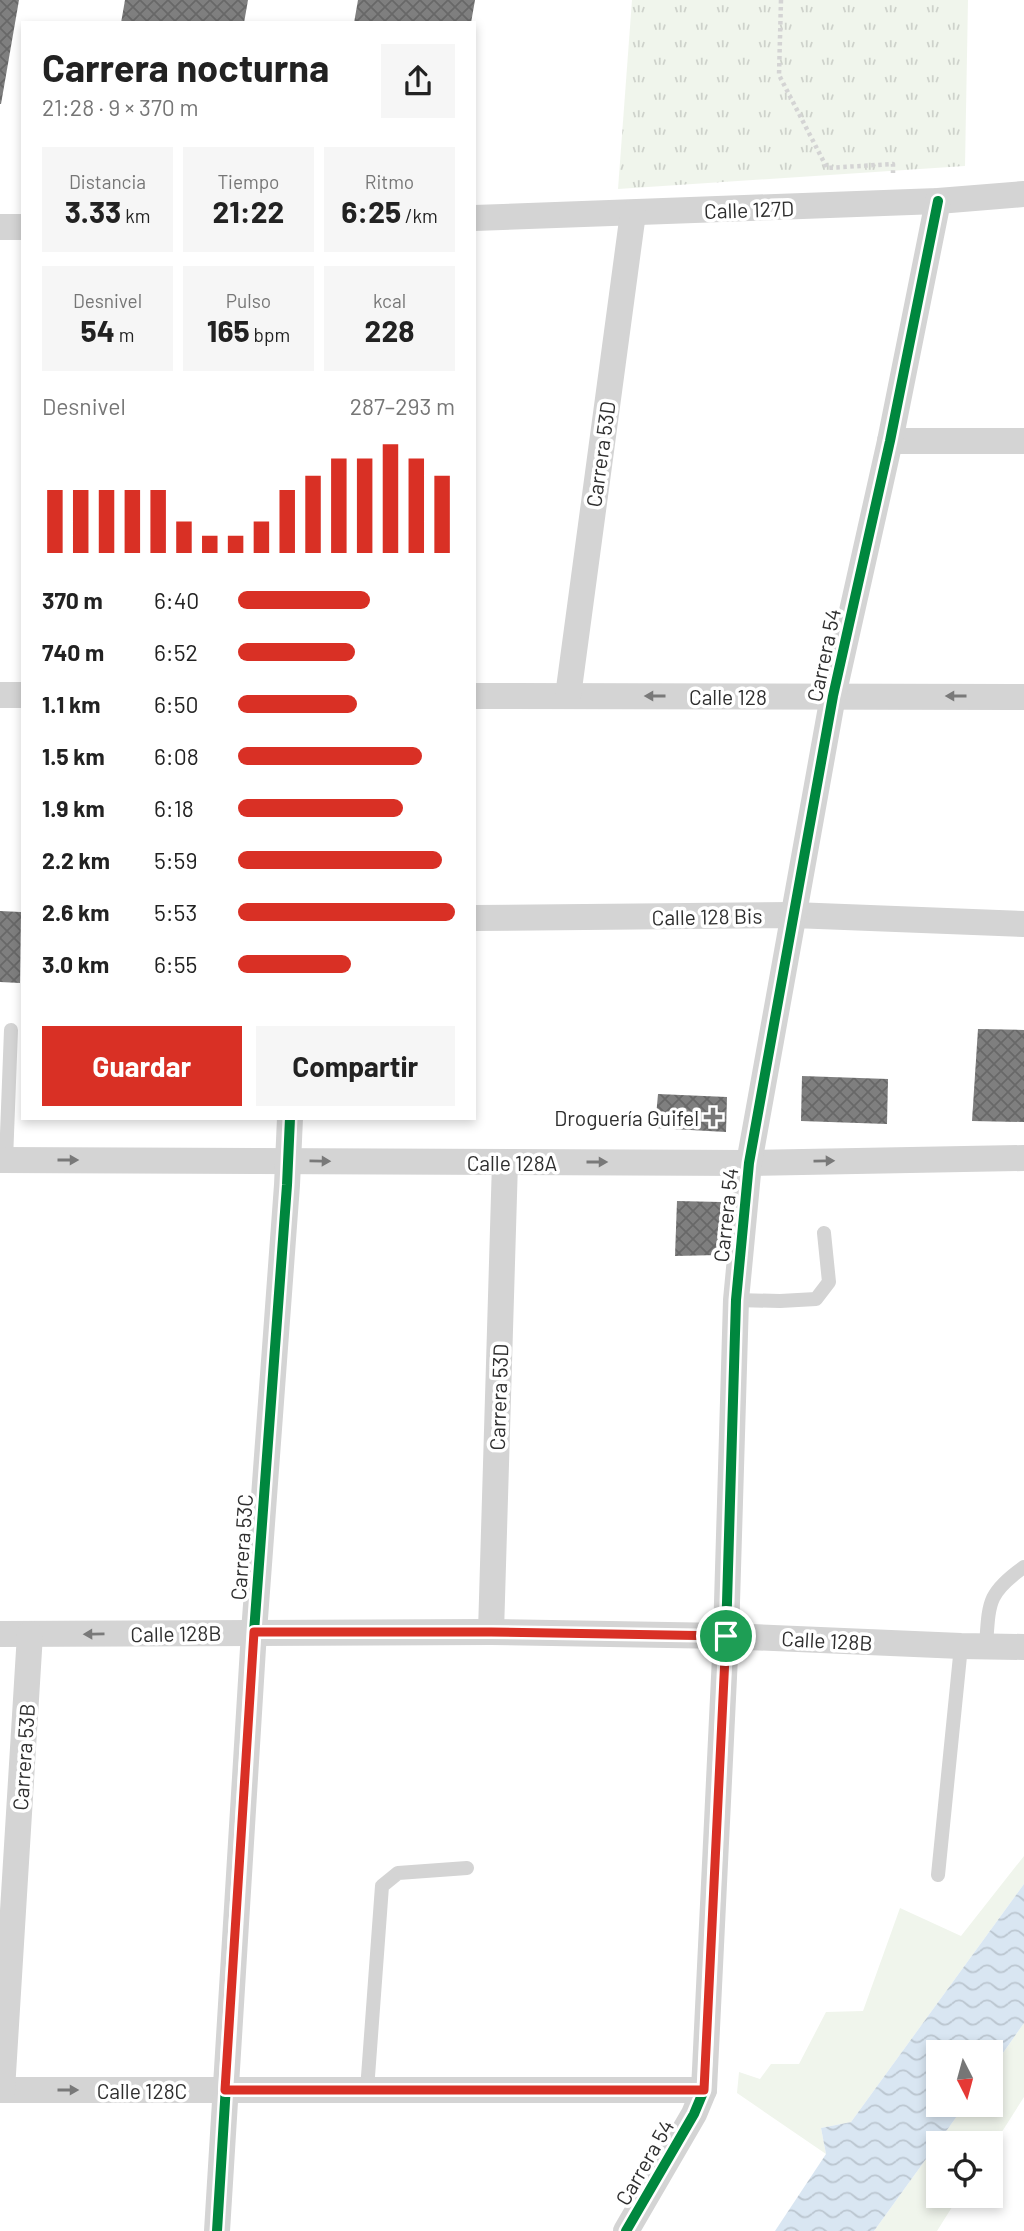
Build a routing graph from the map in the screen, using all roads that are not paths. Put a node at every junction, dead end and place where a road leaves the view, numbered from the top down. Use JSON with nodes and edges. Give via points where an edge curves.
{"nodes":[{"id":1,"x":1024,"y":194,"type":"edge"},
{"id":2,"x":938,"y":201,"type":"junction"},
{"id":3,"x":633,"y":213,"type":"junction"},
{"id":4,"x":476,"y":218,"type":"edge"},
{"id":5,"x":0,"y":227,"type":"edge"},
{"id":6,"x":21,"y":227,"type":"edge"},
{"id":7,"x":890,"y":441,"type":"junction"},
{"id":8,"x":1024,"y":441,"type":"edge"},
{"id":9,"x":0,"y":695,"type":"edge"},
{"id":10,"x":21,"y":695,"type":"edge"},
{"id":11,"x":476,"y":696,"type":"edge"},
{"id":12,"x":568,"y":696,"type":"junction"},
{"id":13,"x":833,"y":696,"type":"junction"},
{"id":14,"x":1024,"y":696,"type":"edge"},
{"id":15,"x":793,"y":915,"type":"junction"},
{"id":16,"x":476,"y":918,"type":"edge"},
{"id":17,"x":1024,"y":924,"type":"edge"},
{"id":18,"x":11,"y":1030,"type":"dead end"},
{"id":19,"x":290,"y":1120,"type":"edge"},
{"id":20,"x":1024,"y":1158,"type":"edge"},
{"id":21,"x":3,"y":1160,"type":"edge"},
{"id":22,"x":288,"y":1160,"type":"junction"},
{"id":23,"x":505,"y":1162,"type":"junction"},
{"id":24,"x":749,"y":1163,"type":"junction"},
{"id":25,"x":824,"y":1233,"type":"dead end"},
{"id":26,"x":736,"y":1300,"type":"junction"},
{"id":27,"x":1024,"y":1567,"type":"edge"},
{"id":28,"x":254,"y":1632,"type":"junction"},
{"id":29,"x":491,"y":1632,"type":"junction"},
{"id":30,"x":0,"y":1634,"type":"edge"},
{"id":31,"x":30,"y":1634,"type":"junction"},
{"id":32,"x":726,"y":1636,"type":"junction"},
{"id":33,"x":973,"y":1646,"type":"junction"},
{"id":34,"x":1024,"y":1647,"type":"edge"},
{"id":35,"x":467,"y":1868,"type":"dead end"},
{"id":36,"x":938,"y":1875,"type":"dead end"},
{"id":37,"x":1,"y":2090,"type":"edge"},
{"id":38,"x":225,"y":2090,"type":"junction"},
{"id":39,"x":367,"y":2090,"type":"junction"},
{"id":40,"x":704,"y":2090,"type":"junction"},
{"id":41,"x":217,"y":2231,"type":"edge"},
{"id":42,"x":626,"y":2231,"type":"edge"}],
"edges":[{"from":1,"to":2,"type":"street","name":"Calle 127D"},
{"from":2,"to":3,"type":"street","name":"Calle 127D"},
{"from":2,"to":7,"type":"street","name":"Carrera 54"},
{"from":3,"to":4,"type":"street","name":"Calle 127D"},
{"from":3,"to":12,"type":"street","name":"Carrera 53D"},
{"from":5,"to":6,"type":"street"},
{"from":7,"to":8,"type":"street"},
{"from":7,"to":13,"type":"street","name":"Carrera 54"},
{"from":9,"to":10,"type":"street"},
{"from":11,"to":12,"type":"street","name":"Calle 128"},
{"from":13,"to":12,"type":"street","name":"Calle 128","one_way":true},
{"from":14,"to":13,"type":"street","name":"Calle 128","one_way":true},
{"from":13,"to":15,"type":"street","name":"Carrera 54"},
{"from":15,"to":16,"type":"street","name":"Calle 128 Bis"},
{"from":15,"to":17,"type":"street","name":"Calle 128 Bis"},
{"from":15,"to":24,"type":"street","name":"Carrera 54"},
{"from":18,"to":21,"type":"lane"},
{"from":19,"to":22,"type":"street","name":"Carrera 53C"},
{"from":24,"to":20,"type":"street","name":"Calle 128A","one_way":true},
{"from":21,"to":22,"type":"street","name":"Calle 128A","one_way":true},
{"from":22,"to":23,"type":"street","name":"Calle 128A","one_way":true},
{"from":22,"to":28,"type":"street","name":"Carrera 53C"},
{"from":23,"to":24,"type":"street","name":"Calle 128A","one_way":true},
{"from":23,"to":29,"type":"street","name":"Carrera 53D"},
{"from":24,"to":26,"type":"street","name":"Carrera 54"},
{"from":25,"to":26,"type":"lane","via":[[830,1282],[817,1299]]},
{"from":26,"to":32,"type":"street","name":"Carrera 54"},
{"from":27,"to":33,"type":"lane","via":[[1001,1583]]},
{"from":28,"to":29,"type":"street","name":"Calle 128B"},
{"from":28,"to":31,"type":"street","name":"Calle 128B","one_way":true},
{"from":28,"to":38,"type":"street","name":"Carrera 53C"},
{"from":29,"to":32,"type":"street","name":"Calle 128B"},
{"from":30,"to":31,"type":"street","name":"Calle 128B"},
{"from":31,"to":37,"type":"street","name":"Carrera 53B"},
{"from":32,"to":33,"type":"street","name":"Calle 128B"},
{"from":32,"to":40,"type":"street","name":"Carrera 54"},
{"from":33,"to":34,"type":"street","name":"Calle 128B"},
{"from":33,"to":36,"type":"lane"},
{"from":35,"to":39,"type":"lane","via":[[398,1873],[382,1886]]},
{"from":37,"to":38,"type":"street","name":"Calle 128C","one_way":true},
{"from":38,"to":39,"type":"street","name":"Calle 128C"},
{"from":38,"to":41,"type":"street","name":"Carrera 53C"},
{"from":39,"to":40,"type":"street","name":"Calle 128C"},
{"from":40,"to":42,"type":"street","name":"Carrera 54"}]}
